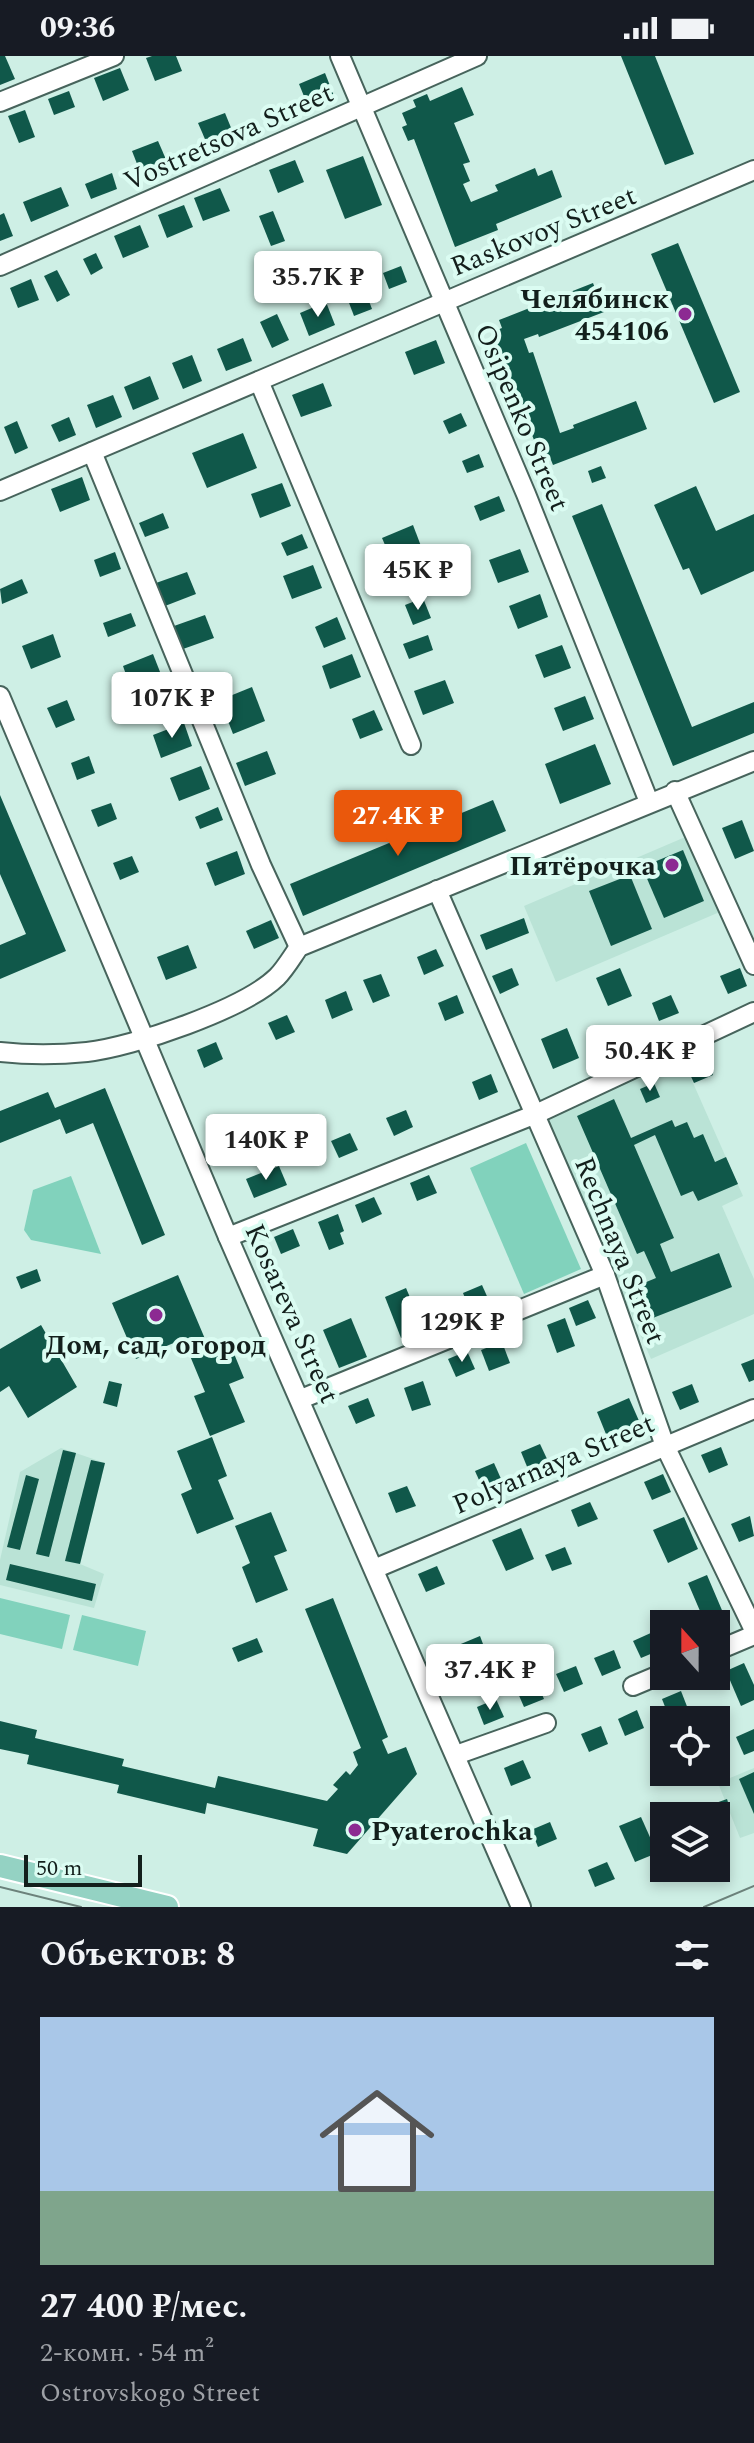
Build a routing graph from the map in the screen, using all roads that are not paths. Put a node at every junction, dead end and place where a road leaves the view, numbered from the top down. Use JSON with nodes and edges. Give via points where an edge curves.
{"nodes":[{"id":1,"x":114,"y":56,"type":"edge"},
{"id":2,"x":340,"y":56,"type":"edge"},
{"id":3,"x":477,"y":56,"type":"edge"},
{"id":4,"x":0,"y":102,"type":"edge"},
{"id":5,"x":362,"y":108,"type":"junction"},
{"id":6,"x":754,"y":170,"type":"edge"},
{"id":7,"x":0,"y":266,"type":"edge"},
{"id":8,"x":443,"y":301,"type":"junction"},
{"id":9,"x":259,"y":381,"type":"junction"},
{"id":10,"x":92,"y":452,"type":"junction"},
{"id":11,"x":0,"y":491,"type":"edge"},
{"id":12,"x":0,"y":696,"type":"edge"},
{"id":13,"x":411,"y":745,"type":"dead end"},
{"id":14,"x":754,"y":761,"type":"edge"},
{"id":15,"x":675,"y":791,"type":"junction"},
{"id":16,"x":649,"y":802,"type":"junction"},
{"id":17,"x":437,"y":890,"type":"junction"},
{"id":18,"x":299,"y":947,"type":"junction"},
{"id":19,"x":754,"y":965,"type":"edge"},
{"id":20,"x":754,"y":1012,"type":"edge"},
{"id":21,"x":144,"y":1038,"type":"junction"},
{"id":22,"x":0,"y":1052,"type":"edge"},
{"id":23,"x":536,"y":1114,"type":"junction"},
{"id":24,"x":228,"y":1237,"type":"junction"},
{"id":25,"x":605,"y":1275,"type":"junction"},
{"id":26,"x":301,"y":1399,"type":"junction"},
{"id":27,"x":754,"y":1409,"type":"edge"},
{"id":28,"x":665,"y":1446,"type":"junction"},
{"id":29,"x":374,"y":1569,"type":"junction"},
{"id":30,"x":754,"y":1632,"type":"edge"},
{"id":31,"x":730,"y":1644,"type":"edge"},
{"id":32,"x":650,"y":1679,"type":"edge"},
{"id":33,"x":633,"y":1686,"type":"dead end"},
{"id":34,"x":546,"y":1723,"type":"dead end"},
{"id":35,"x":456,"y":1755,"type":"junction"},
{"id":36,"x":0,"y":1866,"type":"edge"},
{"id":37,"x":167,"y":1907,"type":"edge"},
{"id":38,"x":521,"y":1907,"type":"edge"}],
"edges":[{"from":1,"to":4,"type":"street"},
{"from":2,"to":5,"type":"street","name":"Osipenko Street"},
{"from":3,"to":5,"type":"street","name":"Vostretsova Street"},
{"from":5,"to":7,"type":"street","name":"Vostretsova Street"},
{"from":5,"to":8,"type":"street","name":"Osipenko Street"},
{"from":6,"to":8,"type":"street","name":"Raskovoy Street"},
{"from":8,"to":9,"type":"street","name":"Raskovoy Street"},
{"from":8,"to":16,"type":"street","name":"Osipenko Street"},
{"from":9,"to":10,"type":"street","name":"Raskovoy Street"},
{"from":9,"to":13,"type":"street"},
{"from":10,"to":11,"type":"street","name":"Raskovoy Street"},
{"from":10,"to":18,"type":"street"},
{"from":12,"to":21,"type":"street","name":"Kosareva Street"},
{"from":14,"to":15,"type":"street"},
{"from":15,"to":16,"type":"street"},
{"from":15,"to":19,"type":"street"},
{"from":16,"to":17,"type":"street"},
{"from":17,"to":18,"type":"street"},
{"from":17,"to":23,"type":"street","name":"Rechnaya Street"},
{"from":18,"to":21,"type":"street","via":[[277,978],[239,1001]]},
{"from":20,"to":23,"type":"street"},
{"from":21,"to":22,"type":"street","via":[[89,1052]]},
{"from":21,"to":24,"type":"street","name":"Kosareva Street"},
{"from":23,"to":24,"type":"street"},
{"from":23,"to":25,"type":"street","name":"Rechnaya Street"},
{"from":24,"to":26,"type":"street","name":"Kosareva Street"},
{"from":25,"to":26,"type":"street"},
{"from":25,"to":28,"type":"street","name":"Rechnaya Street"},
{"from":26,"to":29,"type":"street","name":"Kosareva Street"},
{"from":27,"to":28,"type":"street","name":"Polyarnaya Street"},
{"from":28,"to":29,"type":"street","name":"Polyarnaya Street"},
{"from":28,"to":30,"type":"street","name":"Rechnaya Street"},
{"from":29,"to":35,"type":"street","name":"Kosareva Street"},
{"from":30,"to":31,"type":"street"},
{"from":32,"to":33,"type":"street"},
{"from":34,"to":35,"type":"street"},
{"from":35,"to":38,"type":"street","name":"Kosareva Street"},
{"from":36,"to":37,"type":"main road"}]}
